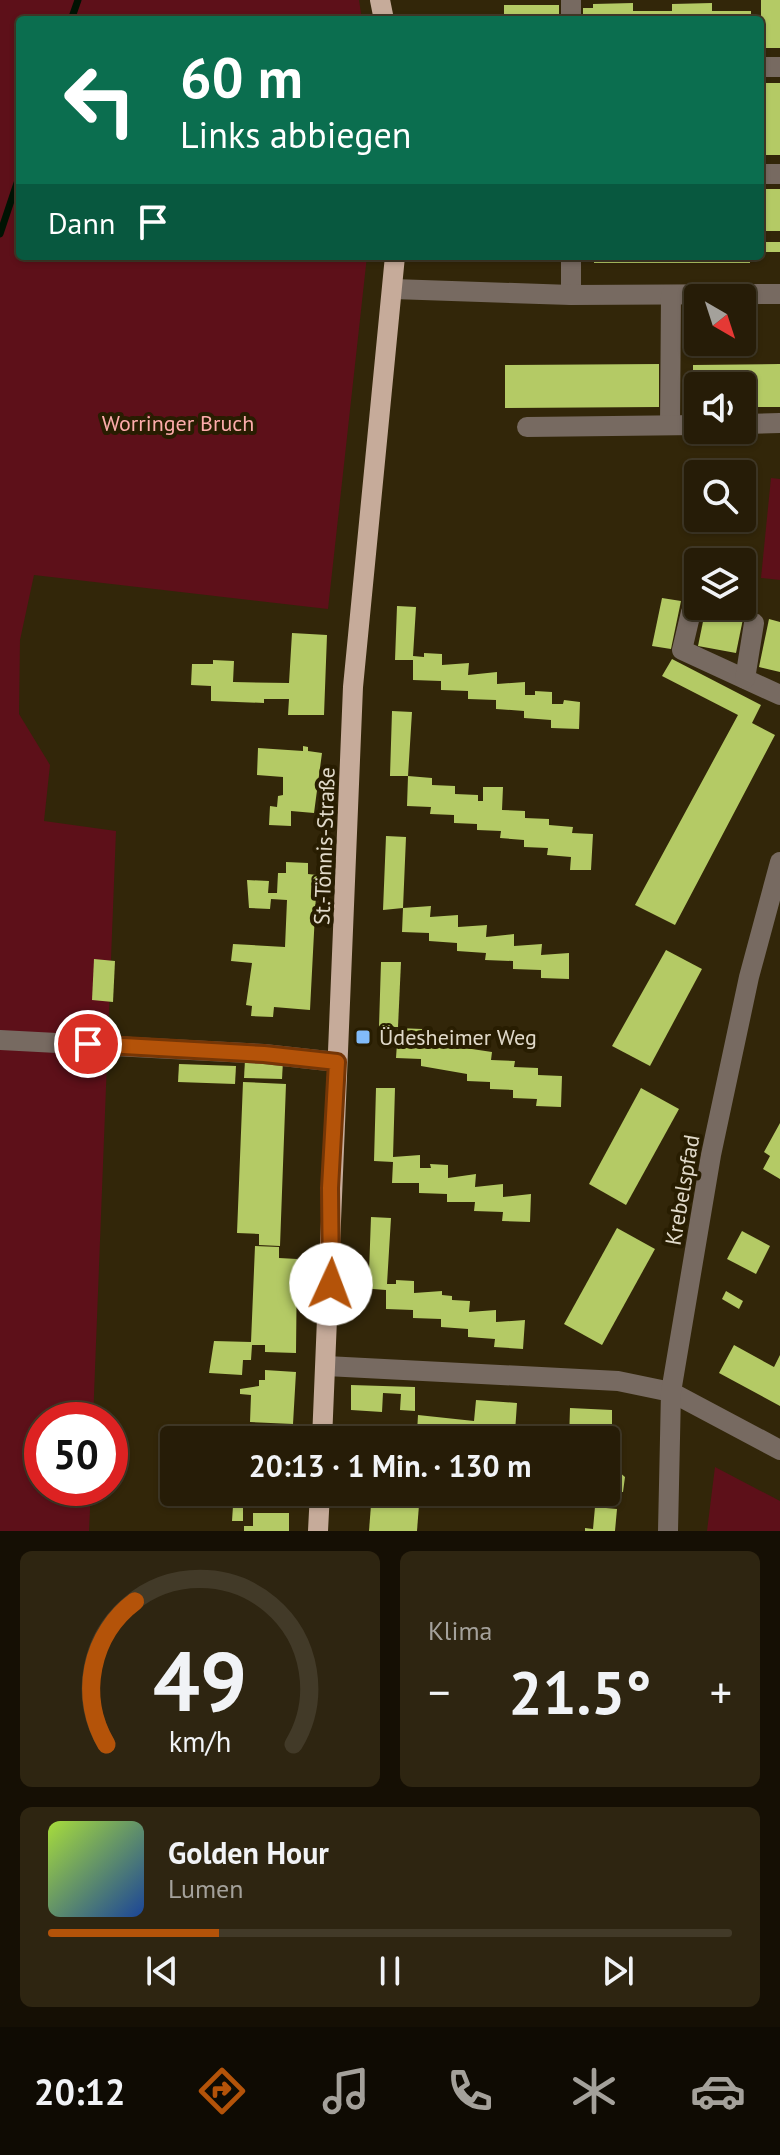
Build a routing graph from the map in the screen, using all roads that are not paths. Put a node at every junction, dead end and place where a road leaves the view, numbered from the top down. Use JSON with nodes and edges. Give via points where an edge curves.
{"nodes":[{"id":1,"x":395,"y":260,"type":"edge"},
{"id":2,"x":571,"y":260,"type":"edge"},
{"id":3,"x":393,"y":289,"type":"junction"},
{"id":4,"x":780,"y":294,"type":"edge"},
{"id":5,"x":571,"y":295,"type":"junction"},
{"id":6,"x":671,"y":295,"type":"junction"},
{"id":7,"x":780,"y":423,"type":"edge"},
{"id":8,"x":756,"y":424,"type":"edge"},
{"id":9,"x":670,"y":425,"type":"junction"},
{"id":10,"x":684,"y":425,"type":"edge"},
{"id":11,"x":527,"y":427,"type":"dead end"},
{"id":12,"x":689,"y":620,"type":"edge"},
{"id":13,"x":754,"y":623,"type":"dead end"},
{"id":14,"x":745,"y":679,"type":"junction"},
{"id":15,"x":780,"y":695,"type":"edge"},
{"id":16,"x":780,"y":862,"type":"edge"},
{"id":17,"x":775,"y":895,"type":"edge"},
{"id":18,"x":0,"y":1040,"type":"edge"},
{"id":19,"x":337,"y":1062,"type":"junction"},
{"id":20,"x":326,"y":1366,"type":"junction"},
{"id":21,"x":671,"y":1392,"type":"junction"},
{"id":22,"x":323,"y":1426,"type":"edge"},
{"id":23,"x":780,"y":1450,"type":"edge"},
{"id":24,"x":319,"y":1506,"type":"edge"},
{"id":25,"x":318,"y":1531,"type":"edge"},
{"id":26,"x":668,"y":1531,"type":"edge"}],
"edges":[{"from":1,"to":3,"type":"main road","name":"St.-Tönnis-Straße"},
{"from":2,"to":5,"type":"street"},
{"from":3,"to":5,"type":"street"},
{"from":3,"to":19,"type":"main road","name":"St.-Tönnis-Straße","via":[[353,687]]},
{"from":4,"to":6,"type":"street"},
{"from":5,"to":6,"type":"street"},
{"from":6,"to":9,"type":"street"},
{"from":7,"to":8,"type":"street"},
{"from":9,"to":10,"type":"street"},
{"from":9,"to":11,"type":"street"},
{"from":12,"to":14,"type":"street","via":[[682,650]]},
{"from":13,"to":14,"type":"street"},
{"from":14,"to":15,"type":"street"},
{"from":16,"to":17,"type":"street","name":"Krebelspfad"},
{"from":17,"to":21,"type":"street","name":"Krebelspfad","via":[[711,1155]]},
{"from":18,"to":19,"type":"street"},
{"from":19,"to":20,"type":"main road","name":"St.-Tönnis-Straße"},
{"from":20,"to":21,"type":"street","via":[[618,1381]]},
{"from":20,"to":22,"type":"main road","name":"St.-Tönnis-Straße"},
{"from":21,"to":23,"type":"street"},
{"from":21,"to":26,"type":"street","name":"Krebelspfad"},
{"from":24,"to":25,"type":"main road"}]}
